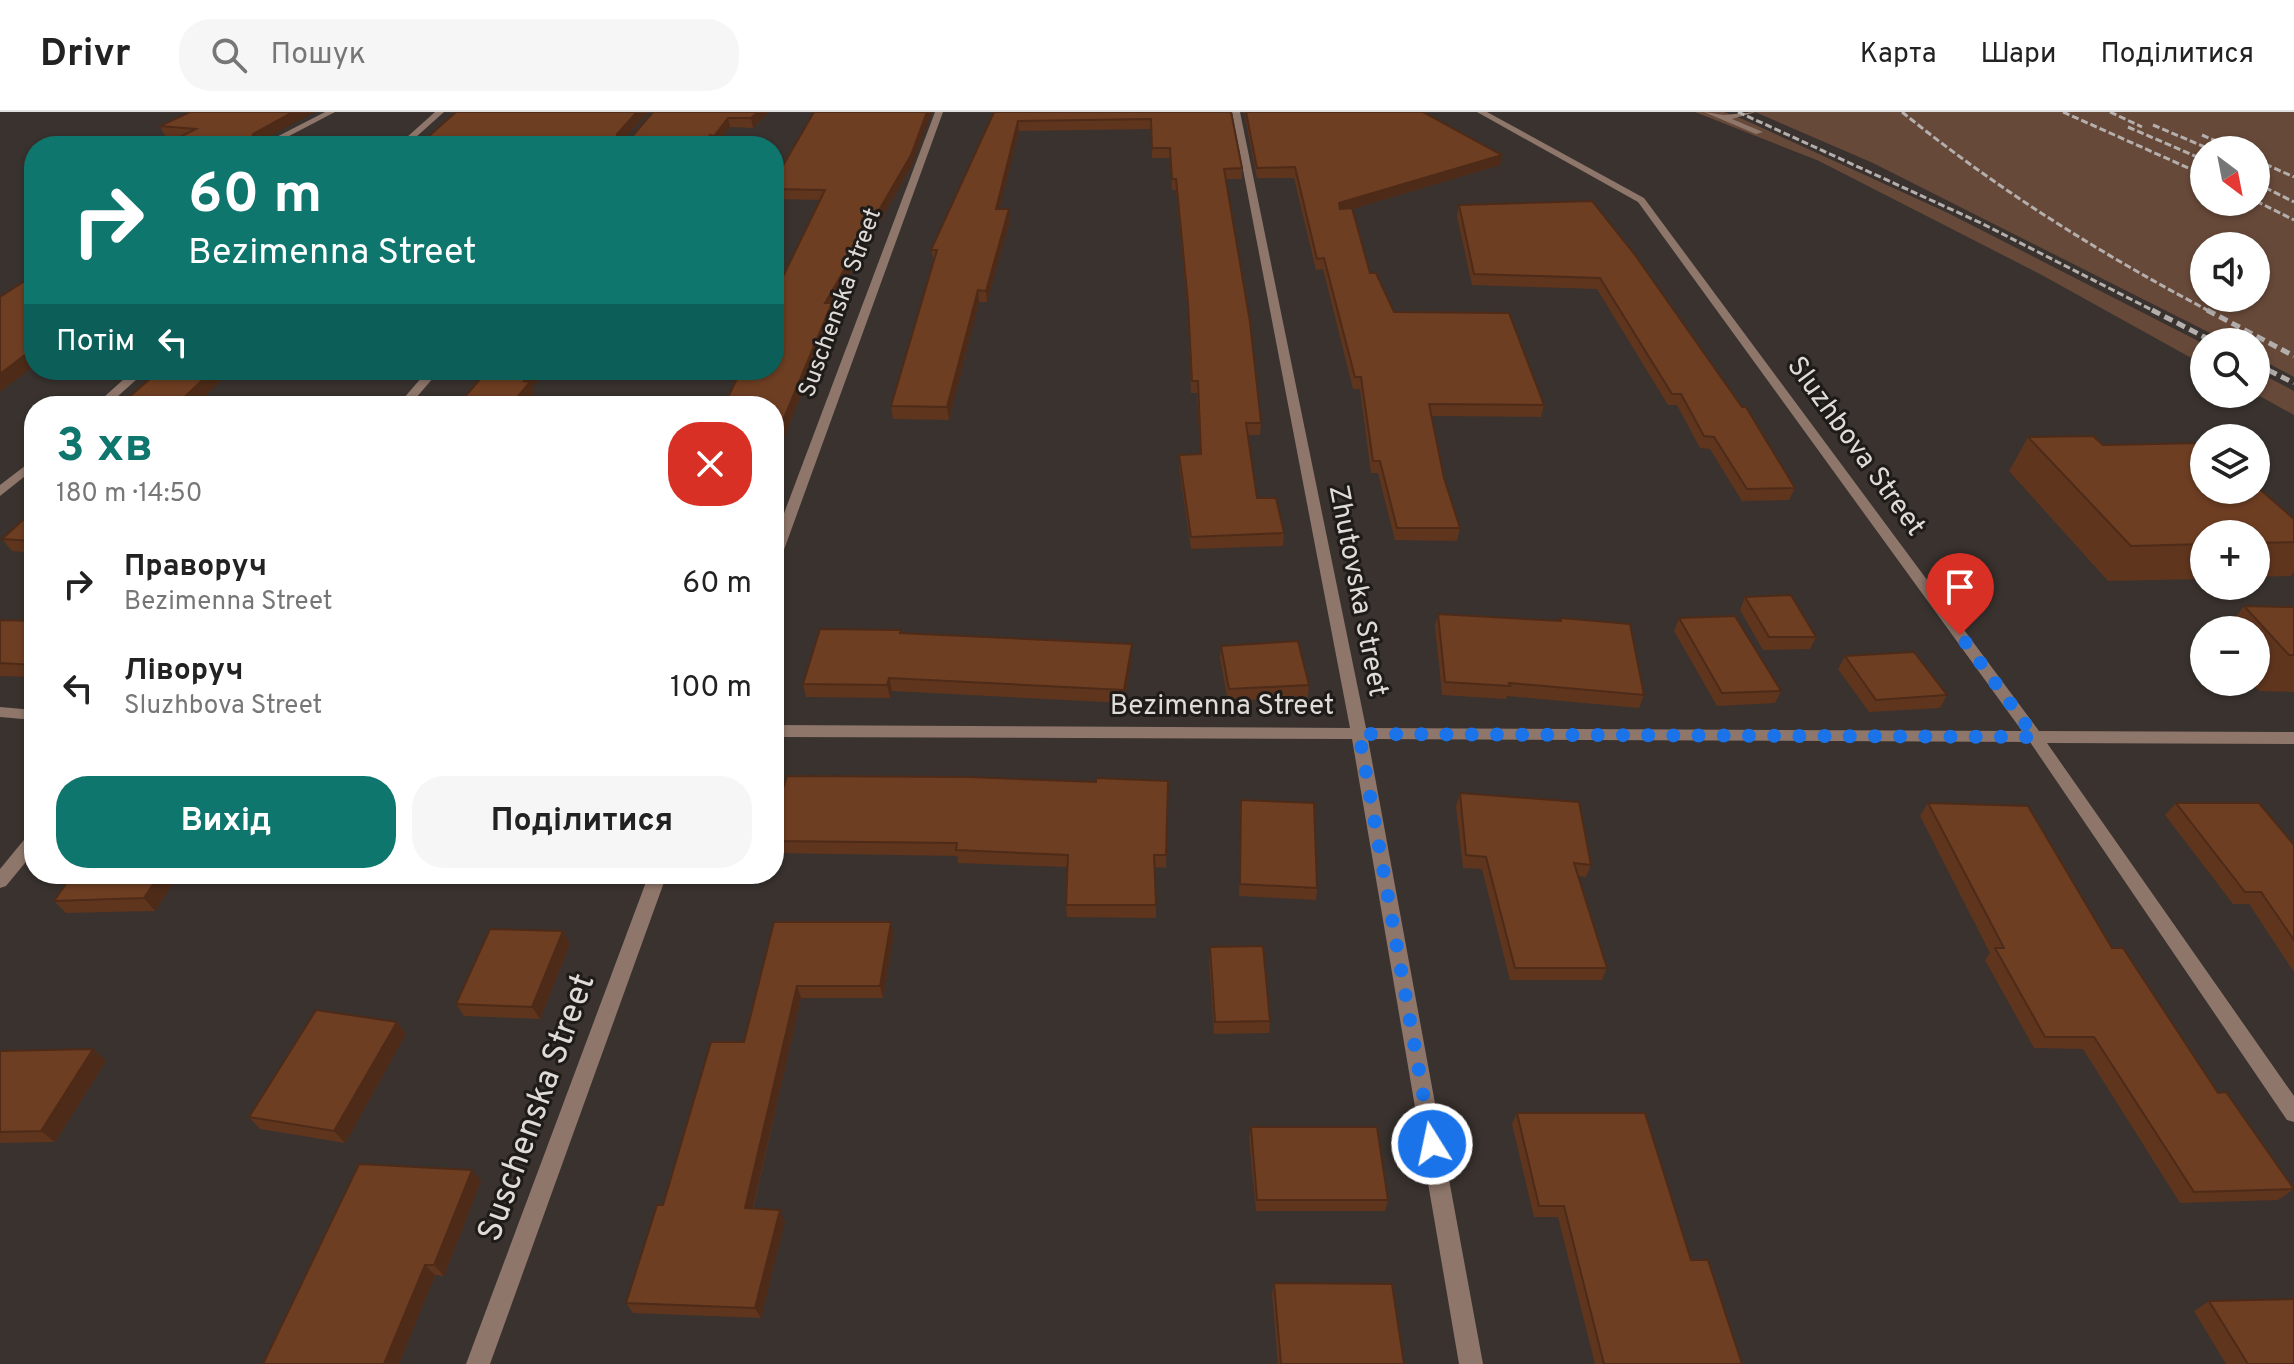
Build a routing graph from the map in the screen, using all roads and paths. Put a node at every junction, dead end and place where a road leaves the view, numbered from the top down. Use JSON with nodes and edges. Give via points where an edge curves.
{"nodes":[{"id":1,"x":331,"y":112,"type":"edge"},
{"id":2,"x":440,"y":112,"type":"edge"},
{"id":3,"x":939,"y":112,"type":"edge"},
{"id":4,"x":1236,"y":112,"type":"edge"},
{"id":5,"x":1481,"y":112,"type":"edge"},
{"id":6,"x":1708,"y":112,"type":"edge"},
{"id":7,"x":1752,"y":112,"type":"edge"},
{"id":8,"x":1724,"y":118,"type":"junction"},
{"id":9,"x":1759,"y":132,"type":"dead end"},
{"id":10,"x":283,"y":136,"type":"edge"},
{"id":11,"x":412,"y":136,"type":"edge"},
{"id":12,"x":130,"y":380,"type":"edge"},
{"id":13,"x":425,"y":380,"type":"edge"},
{"id":14,"x":111,"y":396,"type":"edge"},
{"id":15,"x":412,"y":396,"type":"edge"},
{"id":16,"x":24,"y":472,"type":"edge"},
{"id":17,"x":0,"y":492,"type":"edge"},
{"id":18,"x":784,"y":531,"type":"edge"},
{"id":19,"x":0,"y":712,"type":"edge"},
{"id":20,"x":24,"y":714,"type":"edge"},
{"id":21,"x":784,"y":731,"type":"edge"},
{"id":22,"x":1359,"y":734,"type":"junction"},
{"id":23,"x":2035,"y":737,"type":"junction"},
{"id":24,"x":2294,"y":738,"type":"edge"},
{"id":25,"x":24,"y":852,"type":"edge"},
{"id":26,"x":0,"y":881,"type":"edge"},
{"id":27,"x":654,"y":884,"type":"edge"},
{"id":28,"x":2294,"y":1113,"type":"edge"},
{"id":29,"x":478,"y":1364,"type":"edge"},
{"id":30,"x":1471,"y":1364,"type":"edge"}],
"edges":[{"from":1,"to":10,"type":"street"},
{"from":2,"to":11,"type":"street"},
{"from":3,"to":18,"type":"street","name":"Suschenska Street"},
{"from":4,"to":22,"type":"street","name":"Zhutovska Street"},
{"from":5,"to":23,"type":"street","name":"Sluzhbova Street","via":[[1641,200]]},
{"from":6,"to":8,"type":"street"},
{"from":7,"to":8,"type":"street"},
{"from":8,"to":9,"type":"street"},
{"from":12,"to":14,"type":"street"},
{"from":13,"to":15,"type":"street"},
{"from":16,"to":17,"type":"street"},
{"from":19,"to":20,"type":"street"},
{"from":21,"to":22,"type":"street","name":"Bezimenna Street"},
{"from":22,"to":23,"type":"street","name":"Bezimenna Street"},
{"from":22,"to":30,"type":"street","name":"Zhutovska Street"},
{"from":23,"to":24,"type":"street","name":"Bezimenna Street"},
{"from":23,"to":28,"type":"street","name":"Sluzhbova Street"},
{"from":25,"to":26,"type":"street"},
{"from":27,"to":29,"type":"street","name":"Suschenska Street"}]}
